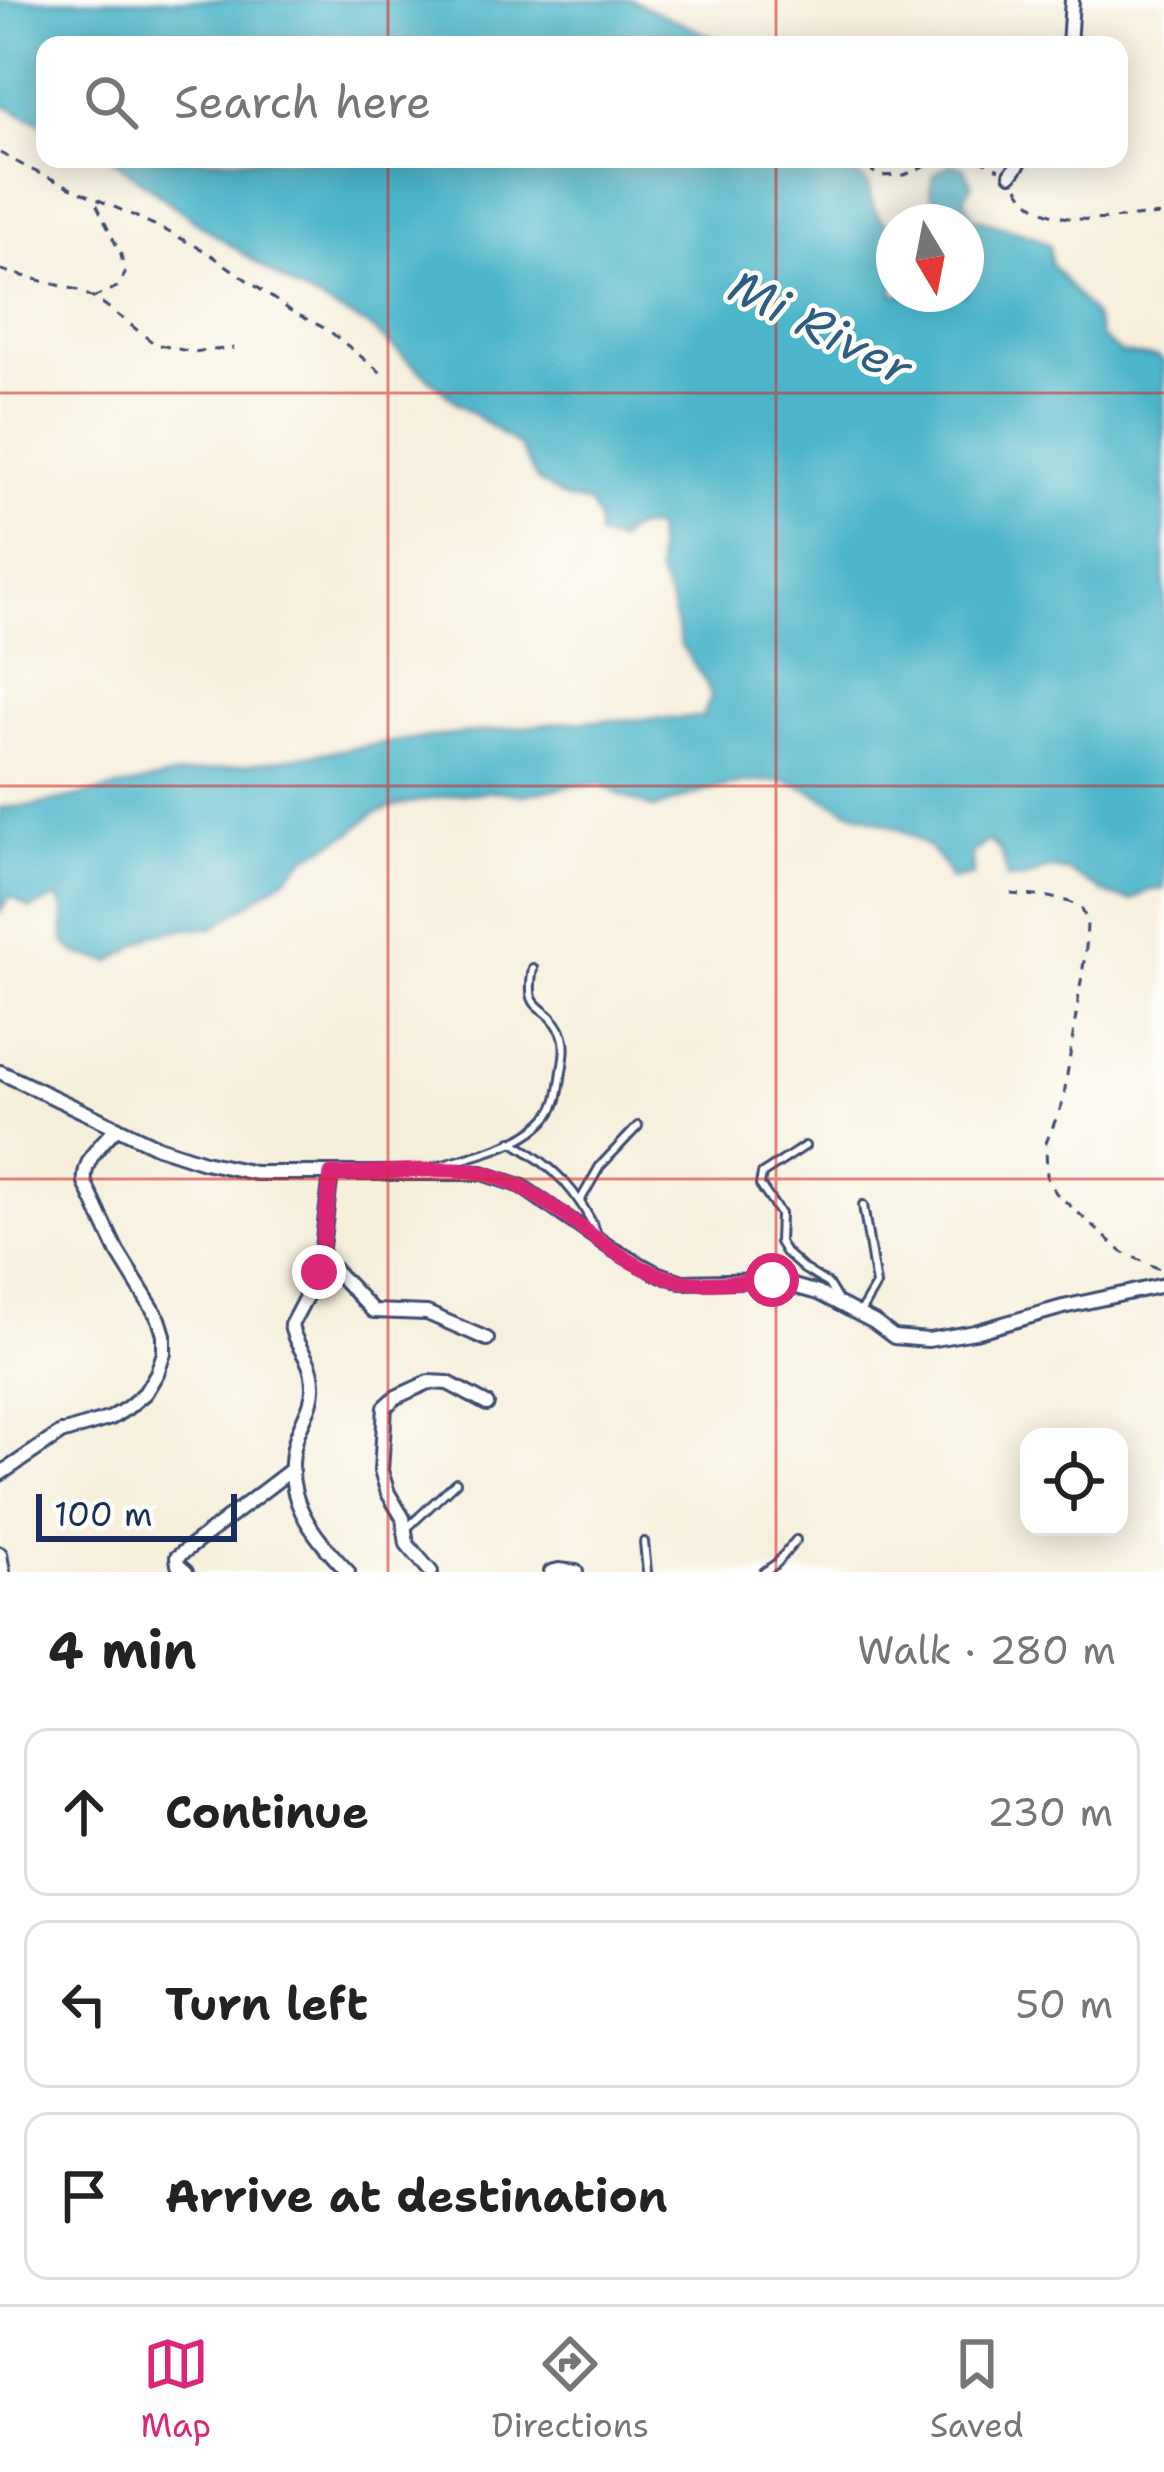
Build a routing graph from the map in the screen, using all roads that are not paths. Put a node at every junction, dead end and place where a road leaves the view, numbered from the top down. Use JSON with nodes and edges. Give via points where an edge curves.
{"nodes":[{"id":1,"x":1072,"y":0,"type":"edge"},
{"id":2,"x":1070,"y":36,"type":"edge"},
{"id":3,"x":1015,"y":168,"type":"edge"},
{"id":4,"x":1011,"y":174,"type":"road end"},
{"id":5,"x":533,"y":968,"type":"dead end"},
{"id":6,"x":0,"y":1072,"type":"edge"},
{"id":7,"x":638,"y":1126,"type":"dead end"},
{"id":8,"x":117,"y":1127,"type":"junction"},
{"id":9,"x":511,"y":1141,"type":"junction"},
{"id":10,"x":806,"y":1146,"type":"dead end"},
{"id":11,"x":420,"y":1172,"type":"junction"},
{"id":12,"x":331,"y":1174,"type":"junction"},
{"id":13,"x":580,"y":1201,"type":"junction"},
{"id":14,"x":863,"y":1205,"type":"dead end"},
{"id":15,"x":600,"y":1240,"type":"junction"},
{"id":16,"x":322,"y":1257,"type":"junction"},
{"id":17,"x":1164,"y":1285,"type":"edge"},
{"id":18,"x":841,"y":1305,"type":"junction"},
{"id":19,"x":859,"y":1314,"type":"junction"},
{"id":20,"x":487,"y":1340,"type":"dead end"},
{"id":21,"x":487,"y":1404,"type":"dead end"},
{"id":22,"x":291,"y":1470,"type":"junction"},
{"id":23,"x":0,"y":1474,"type":"edge"},
{"id":24,"x":456,"y":1482,"type":"dead end"},
{"id":25,"x":404,"y":1531,"type":"junction"},
{"id":26,"x":796,"y":1540,"type":"dead end"},
{"id":27,"x":644,"y":1543,"type":"dead end"},
{"id":28,"x":0,"y":1554,"type":"edge"},
{"id":29,"x":777,"y":1563,"type":"junction"},
{"id":30,"x":3,"y":1572,"type":"edge"},
{"id":31,"x":186,"y":1572,"type":"edge"},
{"id":32,"x":348,"y":1572,"type":"edge"},
{"id":33,"x":431,"y":1572,"type":"edge"},
{"id":34,"x":551,"y":1572,"type":"edge"},
{"id":35,"x":576,"y":1572,"type":"edge"},
{"id":36,"x":647,"y":1572,"type":"edge"},
{"id":37,"x":764,"y":1572,"type":"edge"},
{"id":38,"x":785,"y":1572,"type":"edge"}],
"edges":[{"from":1,"to":2,"type":"street"},
{"from":3,"to":4,"type":"street"},
{"from":5,"to":9,"type":"lane","via":[[532,1002],[558,1025],[565,1048],[551,1113]]},
{"from":6,"to":8,"type":"street"},
{"from":7,"to":13,"type":"lane"},
{"from":8,"to":12,"type":"street","via":[[204,1162],[255,1173]]},
{"from":8,"to":23,"type":"street","via":[[84,1171],[117,1251],[159,1319],[158,1373],[127,1408],[61,1433]]},
{"from":9,"to":11,"type":"lane"},
{"from":9,"to":13,"type":"lane"},
{"from":10,"to":18,"type":"lane","via":[[762,1174],[760,1185],[780,1214],[785,1252],[828,1284]]},
{"from":11,"to":12,"type":"street"},
{"from":11,"to":15,"type":"street","via":[[482,1173],[520,1186]]},
{"from":12,"to":16,"type":"street"},
{"from":13,"to":15,"type":"lane"},
{"from":14,"to":19,"type":"lane","via":[[876,1285]]},
{"from":15,"to":18,"type":"street","via":[[683,1282],[772,1280]]},
{"from":16,"to":20,"type":"street","via":[[373,1311],[427,1312]]},
{"from":16,"to":22,"type":"street","via":[[291,1325],[314,1391]]},
{"from":17,"to":19,"type":"street","via":[[928,1340],[894,1336]]},
{"from":18,"to":19,"type":"street"},
{"from":21,"to":25,"type":"street","via":[[430,1382],[385,1407],[381,1471]]},
{"from":22,"to":31,"type":"street","via":[[177,1557]]},
{"from":22,"to":32,"type":"street","via":[[305,1517]]},
{"from":24,"to":25,"type":"lane"},
{"from":25,"to":33,"type":"street"},
{"from":26,"to":29,"type":"lane"},
{"from":27,"to":36,"type":"lane"},
{"from":28,"to":30,"type":"street"},
{"from":29,"to":37,"type":"lane"},
{"from":29,"to":38,"type":"lane"},
{"from":34,"to":35,"type":"street"}]}
